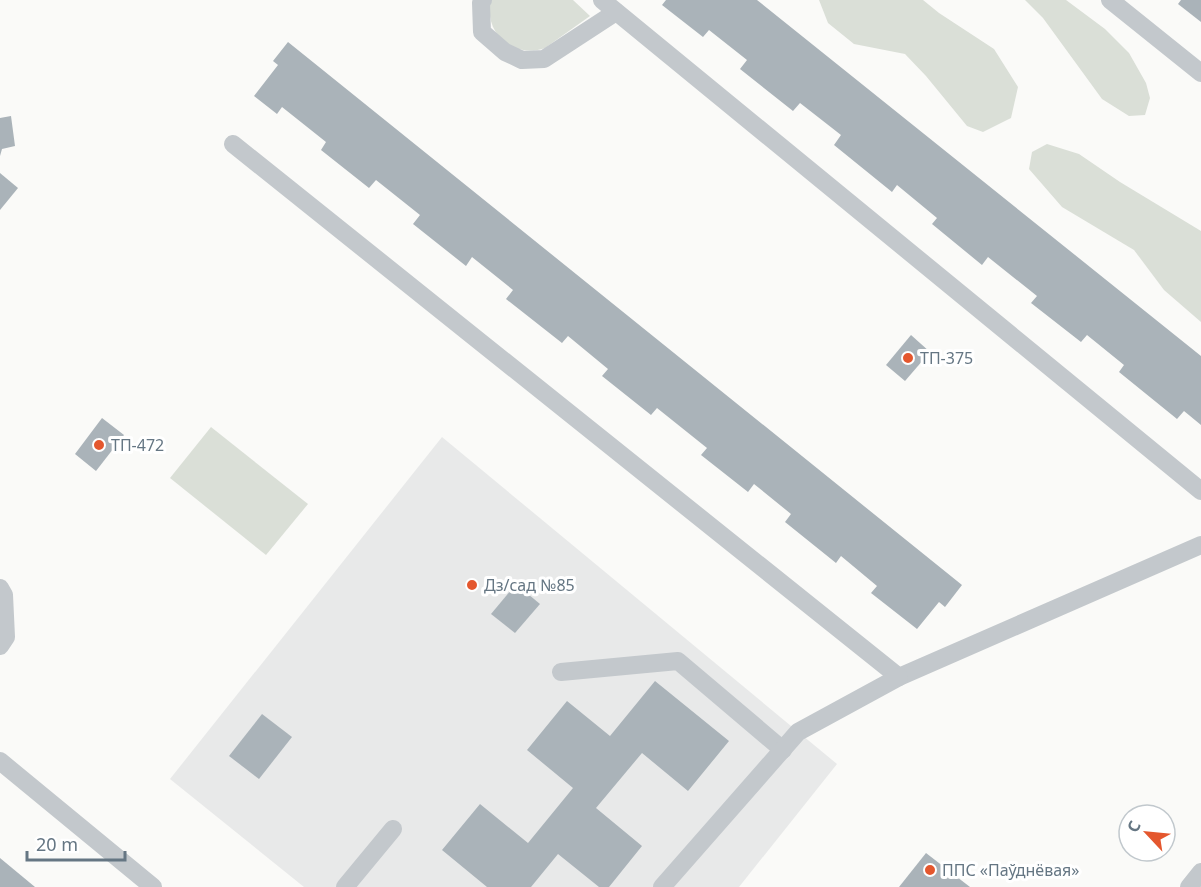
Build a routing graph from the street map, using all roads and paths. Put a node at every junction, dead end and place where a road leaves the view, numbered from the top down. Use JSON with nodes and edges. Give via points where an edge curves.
{"nodes":[{"id":1,"x":483,"y":0,"type":"edge"},
{"id":2,"x":602,"y":0,"type":"edge"},
{"id":3,"x":1110,"y":0,"type":"edge"},
{"id":4,"x":616,"y":12,"type":"junction"},
{"id":5,"x":1201,"y":73,"type":"edge"},
{"id":6,"x":233,"y":144,"type":"dead end"},
{"id":7,"x":1201,"y":491,"type":"edge"},
{"id":8,"x":1201,"y":545,"type":"edge"},
{"id":9,"x":0,"y":588,"type":"edge"},
{"id":10,"x":0,"y":646,"type":"edge"},
{"id":11,"x":561,"y":672,"type":"dead end"},
{"id":12,"x":899,"y":677,"type":"junction"},
{"id":13,"x":783,"y":750,"type":"junction"},
{"id":14,"x":0,"y":761,"type":"edge"},
{"id":15,"x":393,"y":829,"type":"dead end"},
{"id":16,"x":1201,"y":872,"type":"edge"},
{"id":17,"x":153,"y":887,"type":"edge"},
{"id":18,"x":346,"y":887,"type":"edge"},
{"id":19,"x":662,"y":887,"type":"edge"},
{"id":20,"x":1189,"y":887,"type":"edge"}],
"edges":[{"from":1,"to":4,"type":"lane","via":[[482,32],[505,52],[522,60],[544,59]]},
{"from":2,"to":4,"type":"lane"},
{"from":3,"to":5,"type":"lane"},
{"from":4,"to":7,"type":"lane"},
{"from":6,"to":12,"type":"lane"},
{"from":8,"to":12,"type":"lane"},
{"from":9,"to":10,"type":"lane","via":[[4,595],[6,637]]},
{"from":11,"to":13,"type":"lane","via":[[678,661]]},
{"from":12,"to":13,"type":"lane","via":[[798,732]]},
{"from":13,"to":19,"type":"lane"},
{"from":14,"to":17,"type":"lane"},
{"from":15,"to":18,"type":"lane"},
{"from":16,"to":20,"type":"lane"}]}
